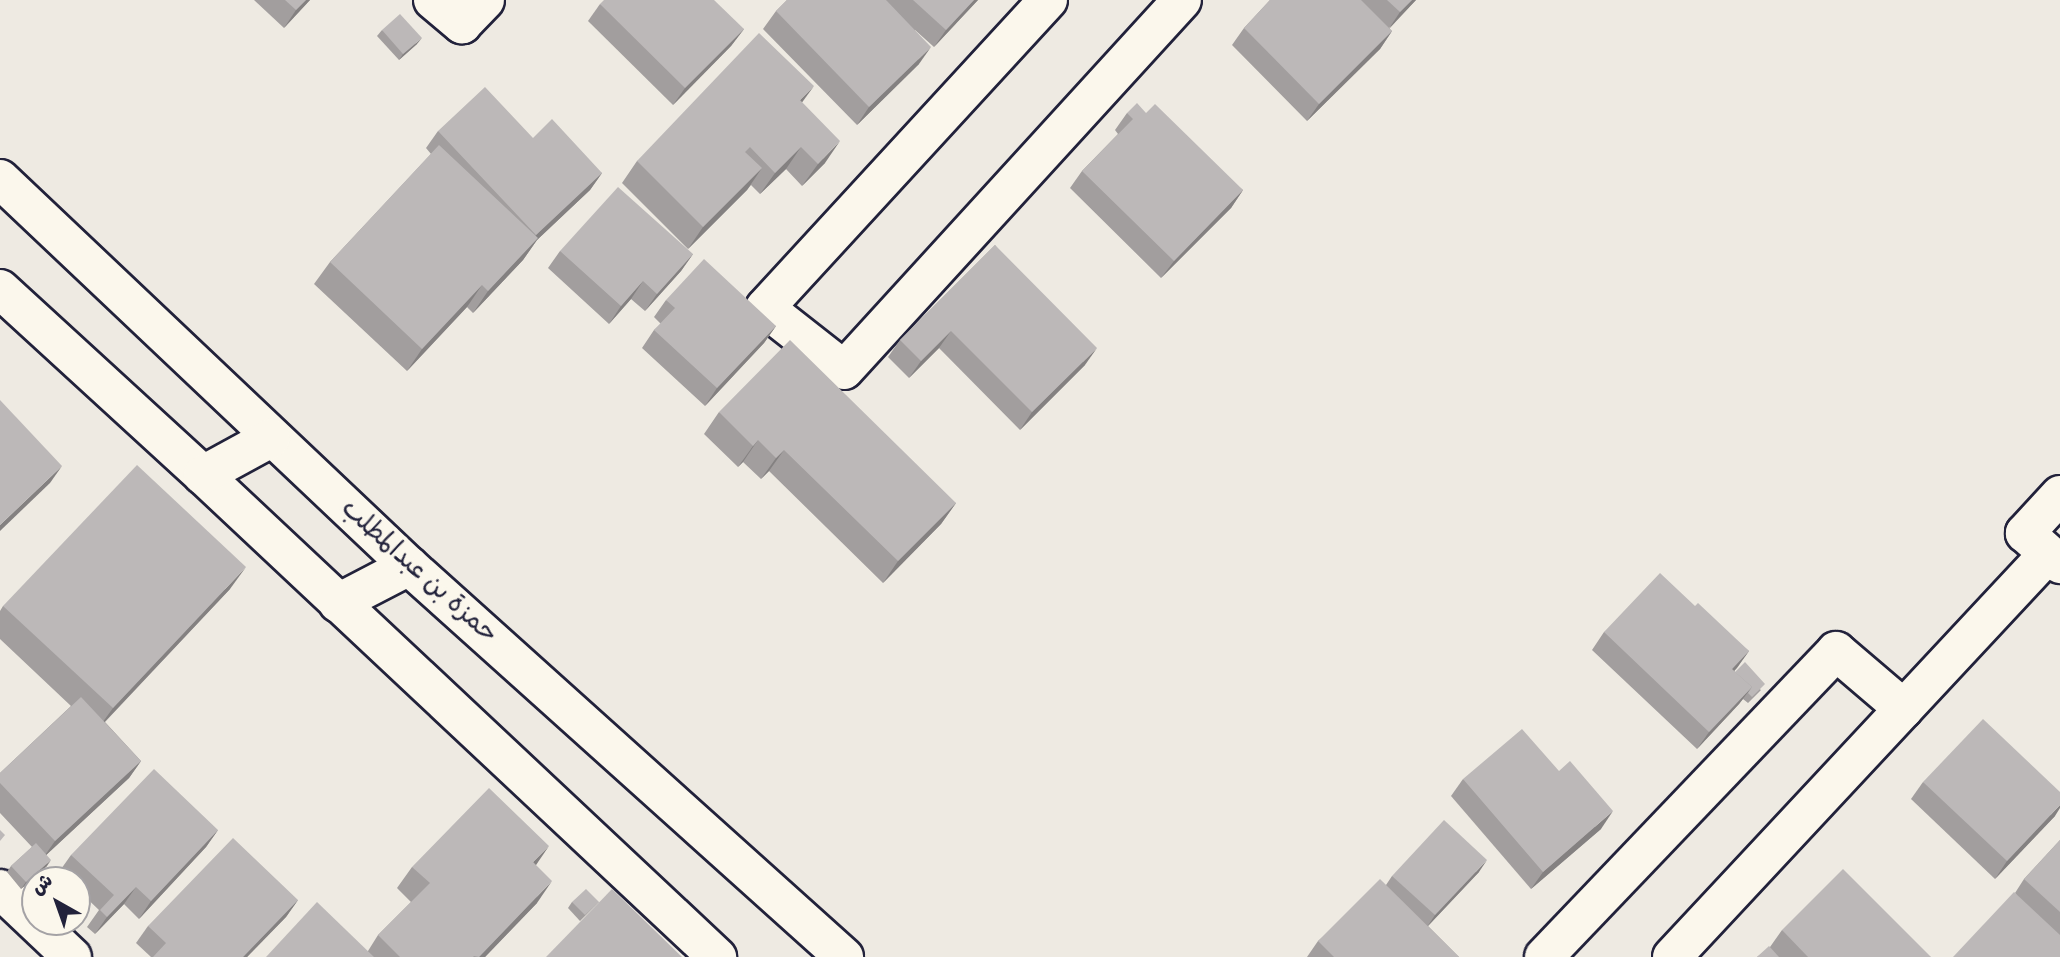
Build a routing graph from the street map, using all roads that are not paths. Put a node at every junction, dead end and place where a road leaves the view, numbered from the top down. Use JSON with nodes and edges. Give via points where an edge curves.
{"nodes":[{"id":1,"x":433,"y":0,"type":"edge"},
{"id":2,"x":485,"y":0,"type":"edge"},
{"id":3,"x":1048,"y":0,"type":"edge"},
{"id":4,"x":1182,"y":0,"type":"edge"},
{"id":5,"x":0,"y":179,"type":"edge"},
{"id":6,"x":0,"y":289,"type":"edge"},
{"id":7,"x":271,"y":438,"type":"junction"},
{"id":8,"x":203,"y":475,"type":"junction"},
{"id":9,"x":2060,"y":495,"type":"edge"},
{"id":10,"x":2054,"y":559,"type":"edge"},
{"id":11,"x":409,"y":566,"type":"junction"},
{"id":12,"x":338,"y":603,"type":"junction"},
{"id":13,"x":1904,"y":709,"type":"junction"},
{"id":14,"x":0,"y":890,"type":"edge"},
{"id":15,"x":72,"y":957,"type":"edge"},
{"id":16,"x":717,"y":957,"type":"edge"},
{"id":17,"x":844,"y":957,"type":"edge"},
{"id":18,"x":1544,"y":957,"type":"edge"},
{"id":19,"x":1672,"y":957,"type":"edge"}],
"edges":[{"from":1,"to":2,"type":"street","via":[[462,24]]},
{"from":3,"to":4,"type":"street","via":[[765,308],[844,370]]},
{"from":5,"to":7,"type":"street","name":"حمزة بن عبدالمطلب"},
{"from":6,"to":8,"type":"street"},
{"from":7,"to":8,"type":"street"},
{"from":7,"to":11,"type":"street","name":"حمزة بن عبدالمطلب"},
{"from":8,"to":12,"type":"street"},
{"from":9,"to":10,"type":"street","via":[[2025,533]]},
{"from":10,"to":13,"type":"street"},
{"from":11,"to":12,"type":"street"},
{"from":11,"to":17,"type":"street","name":"حمزة بن عبدالمطلب"},
{"from":12,"to":16,"type":"street"},
{"from":13,"to":18,"type":"street","via":[[1836,650]]},
{"from":13,"to":19,"type":"street"},
{"from":14,"to":15,"type":"street"}]}
